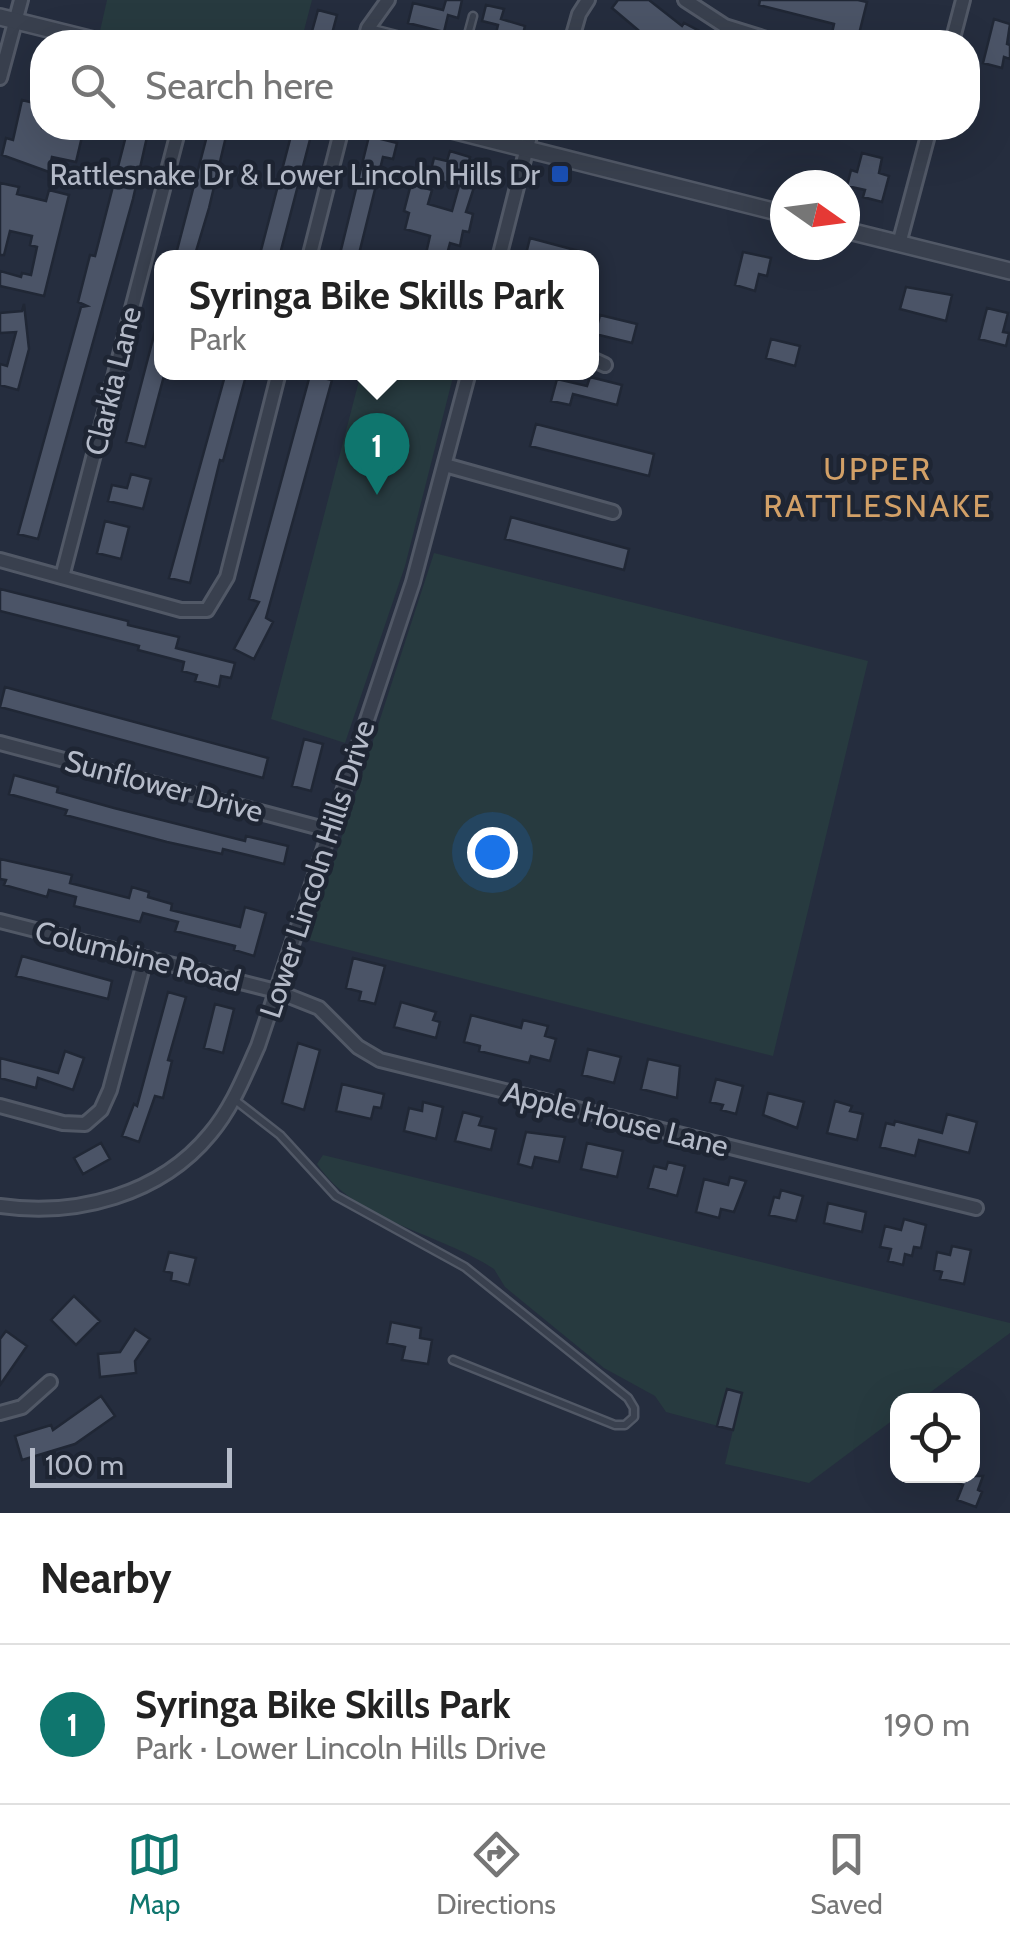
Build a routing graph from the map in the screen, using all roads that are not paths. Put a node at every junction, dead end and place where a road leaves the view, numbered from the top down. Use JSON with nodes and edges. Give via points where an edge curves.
{"nodes":[{"id":1,"x":21,"y":0,"type":"edge"},
{"id":2,"x":388,"y":0,"type":"edge"},
{"id":3,"x":588,"y":0,"type":"edge"},
{"id":4,"x":684,"y":0,"type":"edge"},
{"id":5,"x":964,"y":0,"type":"edge"},
{"id":6,"x":472,"y":16,"type":"dead end"},
{"id":7,"x":8,"y":19,"type":"edge"},
{"id":8,"x":52,"y":30,"type":"edge"},
{"id":9,"x":369,"y":30,"type":"edge"},
{"id":10,"x":469,"y":30,"type":"edge"},
{"id":11,"x":574,"y":30,"type":"edge"},
{"id":12,"x":738,"y":30,"type":"edge"},
{"id":13,"x":955,"y":30,"type":"edge"},
{"id":14,"x":0,"y":78,"type":"edge"},
{"id":15,"x":176,"y":140,"type":"edge"},
{"id":16,"x":339,"y":140,"type":"edge"},
{"id":17,"x":493,"y":140,"type":"edge"},
{"id":18,"x":528,"y":140,"type":"edge"},
{"id":19,"x":927,"y":140,"type":"edge"},
{"id":20,"x":525,"y":148,"type":"junction"},
{"id":21,"x":770,"y":210,"type":"edge"},
{"id":22,"x":860,"y":234,"type":"edge"},
{"id":23,"x":899,"y":244,"type":"junction"},
{"id":24,"x":311,"y":250,"type":"edge"},
{"id":25,"x":501,"y":250,"type":"edge"},
{"id":26,"x":1010,"y":271,"type":"edge"},
{"id":27,"x":277,"y":380,"type":"edge"},
{"id":28,"x":467,"y":380,"type":"edge"},
{"id":29,"x":445,"y":466,"type":"junction"},
{"id":30,"x":613,"y":512,"type":"dead end"},
{"id":31,"x":0,"y":560,"type":"edge"},
{"id":32,"x":62,"y":578,"type":"junction"},
{"id":33,"x":0,"y":743,"type":"edge"},
{"id":34,"x":328,"y":830,"type":"junction"},
{"id":35,"x":0,"y":920,"type":"edge"},
{"id":36,"x":145,"y":959,"type":"junction"},
{"id":37,"x":276,"y":991,"type":"junction"},
{"id":38,"x":234,"y":1100,"type":"junction"},
{"id":39,"x":0,"y":1106,"type":"edge"},
{"id":40,"x":0,"y":1206,"type":"edge"},
{"id":41,"x":976,"y":1208,"type":"dead end"},
{"id":42,"x":453,"y":1360,"type":"dead end"},
{"id":43,"x":50,"y":1382,"type":"dead end"},
{"id":44,"x":0,"y":1413,"type":"edge"}],
"edges":[{"from":1,"to":7,"type":"street"},
{"from":2,"to":9,"type":"street"},
{"from":3,"to":11,"type":"street"},
{"from":4,"to":12,"type":"street"},
{"from":5,"to":13,"type":"street"},
{"from":6,"to":10,"type":"lane"},
{"from":7,"to":8,"type":"street"},
{"from":7,"to":14,"type":"street"},
{"from":15,"to":32,"type":"street","name":"Clarkia Lane"},
{"from":16,"to":24,"type":"street"},
{"from":17,"to":20,"type":"street"},
{"from":18,"to":20,"type":"street"},
{"from":19,"to":23,"type":"street"},
{"from":20,"to":21,"type":"street"},
{"from":20,"to":25,"type":"street"},
{"from":22,"to":23,"type":"street"},
{"from":23,"to":26,"type":"street"},
{"from":27,"to":32,"type":"street","via":[[227,577],[207,610],[180,610]]},
{"from":28,"to":29,"type":"street","name":"Lower Lincoln Hills Drive"},
{"from":29,"to":30,"type":"street"},
{"from":29,"to":34,"type":"street","name":"Lower Lincoln Hills Drive","via":[[413,582]]},
{"from":31,"to":32,"type":"street"},
{"from":33,"to":34,"type":"street","name":"Sunflower Drive"},
{"from":34,"to":37,"type":"street","name":"Lower Lincoln Hills Drive"},
{"from":35,"to":36,"type":"street","name":"Columbine Road"},
{"from":36,"to":37,"type":"street","name":"Columbine Road"},
{"from":36,"to":39,"type":"street","via":[[101,1110],[85,1124],[63,1124]]},
{"from":37,"to":38,"type":"street","name":"Lower Lincoln Hills Drive"},
{"from":37,"to":41,"type":"street","name":"Apple House Lane","via":[[319,1008],[380,1060]]},
{"from":38,"to":40,"type":"street","name":"Lower Lincoln Hills Drive","via":[[209,1136],[145,1185],[65,1210]]},
{"from":38,"to":42,"type":"lane","via":[[280,1135],[336,1196],[488,1285],[628,1398],[634,1418],[615,1424]]},
{"from":43,"to":44,"type":"street","via":[[22,1407]]}]}
